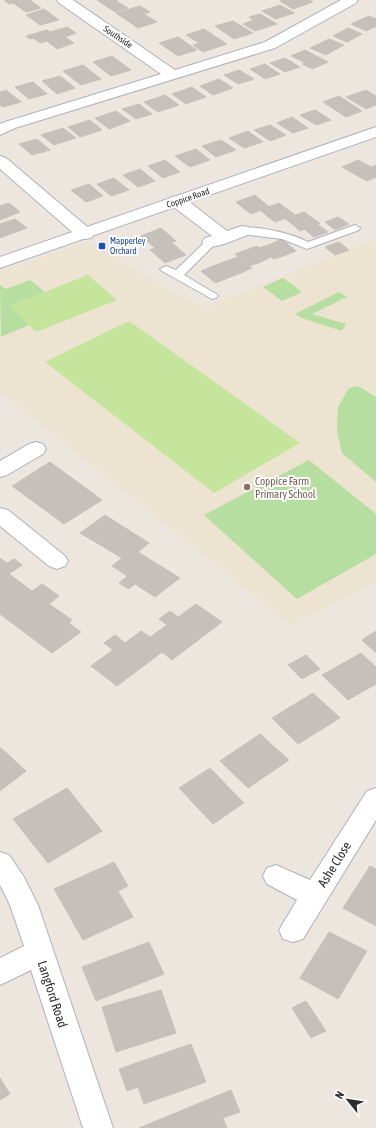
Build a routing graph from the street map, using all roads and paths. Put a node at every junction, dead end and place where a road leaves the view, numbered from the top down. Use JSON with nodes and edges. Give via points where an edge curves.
{"nodes":[{"id":1,"x":64,"y":0,"type":"edge"},
{"id":2,"x":351,"y":0,"type":"edge"},
{"id":3,"x":173,"y":75,"type":"junction"},
{"id":4,"x":0,"y":130,"type":"edge"},
{"id":5,"x":376,"y":132,"type":"edge"},
{"id":6,"x":0,"y":161,"type":"edge"},
{"id":7,"x":177,"y":201,"type":"junction"},
{"id":8,"x":355,"y":228,"type":"dead end"},
{"id":9,"x":242,"y":231,"type":"joint"},
{"id":10,"x":85,"y":234,"type":"junction"},
{"id":11,"x":217,"y":240,"type":"junction"},
{"id":12,"x":0,"y":263,"type":"edge"},
{"id":13,"x":166,"y":269,"type":"dead end"},
{"id":14,"x":177,"y":275,"type":"junction"},
{"id":15,"x":212,"y":296,"type":"dead end"},
{"id":16,"x":36,"y":449,"type":"dead end"},
{"id":17,"x":0,"y":470,"type":"edge"},
{"id":18,"x":0,"y":515,"type":"edge"},
{"id":19,"x":57,"y":561,"type":"dead end"},
{"id":20,"x":376,"y":798,"type":"edge"},
{"id":21,"x":0,"y":863,"type":"edge"},
{"id":22,"x":276,"y":876,"type":"dead end"},
{"id":23,"x":315,"y":896,"type":"junction"},
{"id":24,"x":293,"y":930,"type":"dead end"},
{"id":25,"x":39,"y":952,"type":"junction"},
{"id":26,"x":0,"y":972,"type":"edge"},
{"id":27,"x":98,"y":1128,"type":"edge"}],
"edges":[{"from":1,"to":3,"type":"street","name":"Southside"},
{"from":2,"to":3,"type":"street","via":[[270,45]]},
{"from":3,"to":4,"type":"street"},
{"from":5,"to":7,"type":"street","name":"Coppice Road"},
{"from":6,"to":10,"type":"street"},
{"from":7,"to":10,"type":"street","name":"Coppice Road"},
{"from":7,"to":11,"type":"street"},
{"from":8,"to":9,"type":"lane","via":[[307,246],[298,240],[281,235]]},
{"from":9,"to":11,"type":"street"},
{"from":10,"to":12,"type":"street","name":"Coppice Road"},
{"from":11,"to":14,"type":"lane"},
{"from":13,"to":14,"type":"lane"},
{"from":14,"to":15,"type":"lane"},
{"from":16,"to":17,"type":"street"},
{"from":18,"to":19,"type":"street"},
{"from":20,"to":23,"type":"street","name":"Ashe Close"},
{"from":21,"to":25,"type":"street","name":"Langford Road","via":[[15,885],[24,905]]},
{"from":22,"to":23,"type":"street"},
{"from":23,"to":24,"type":"street","name":"Ashe Close"},
{"from":25,"to":26,"type":"street"},
{"from":25,"to":27,"type":"street","name":"Langford Road"}]}
